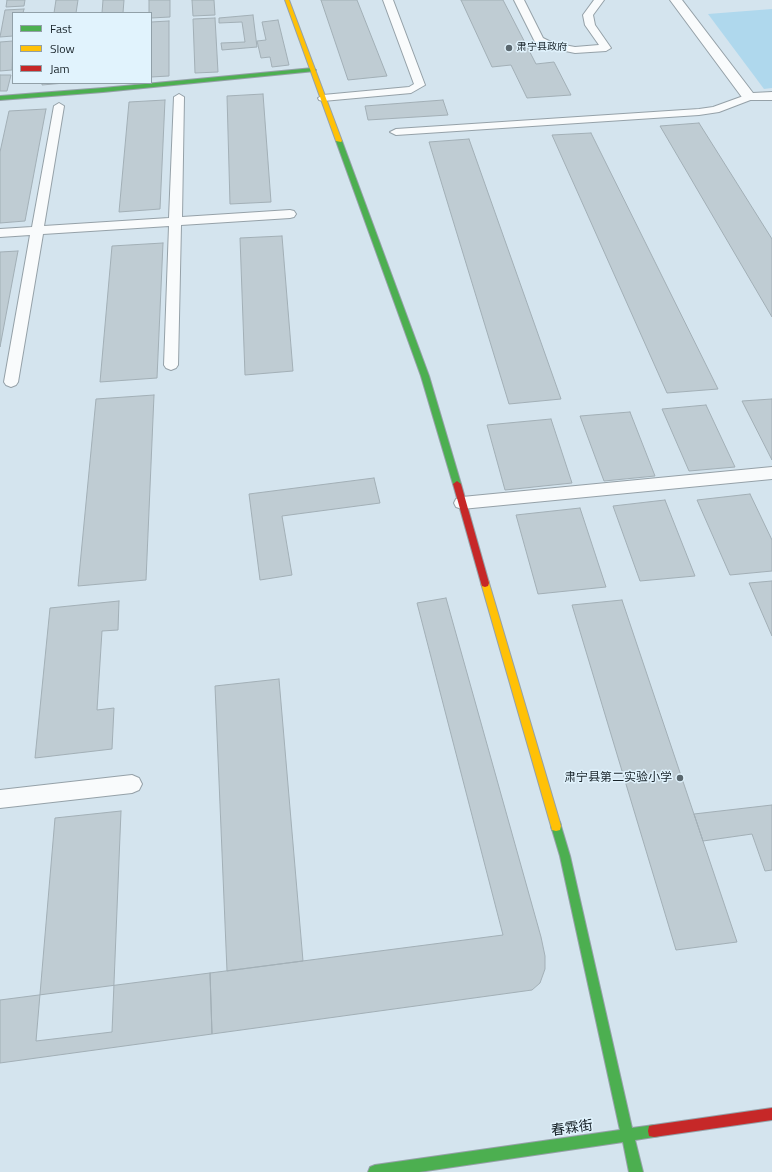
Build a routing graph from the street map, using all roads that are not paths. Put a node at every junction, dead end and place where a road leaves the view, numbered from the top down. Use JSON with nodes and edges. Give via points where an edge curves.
{"nodes":[{"id":1,"x":287,"y":0,"type":"edge"},
{"id":2,"x":388,"y":0,"type":"edge"},
{"id":3,"x":519,"y":0,"type":"edge"},
{"id":4,"x":599,"y":0,"type":"edge"},
{"id":5,"x":676,"y":0,"type":"edge"},
{"id":6,"x":313,"y":70,"type":"junction"},
{"id":7,"x":772,"y":96,"type":"edge"},
{"id":8,"x":179,"y":97,"type":"dead end"},
{"id":9,"x":0,"y":98,"type":"edge"},
{"id":10,"x":323,"y":98,"type":"junction"},
{"id":11,"x":749,"y":98,"type":"junction"},
{"id":12,"x":59,"y":106,"type":"dead end"},
{"id":13,"x":396,"y":132,"type":"dead end"},
{"id":14,"x":290,"y":214,"type":"dead end"},
{"id":15,"x":175,"y":222,"type":"junction"},
{"id":16,"x":37,"y":231,"type":"junction"},
{"id":17,"x":0,"y":234,"type":"edge"},
{"id":18,"x":171,"y":365,"type":"dead end"},
{"id":19,"x":11,"y":382,"type":"dead end"},
{"id":20,"x":772,"y":472,"type":"edge"},
{"id":21,"x":462,"y":503,"type":"junction"},
{"id":22,"x":132,"y":784,"type":"dead end"},
{"id":23,"x":0,"y":799,"type":"edge"},
{"id":24,"x":772,"y":1114,"type":"edge"},
{"id":25,"x":628,"y":1135,"type":"junction"},
{"id":26,"x":376,"y":1172,"type":"edge"},
{"id":27,"x":636,"y":1172,"type":"edge"}],
"edges":[{"from":1,"to":6,"type":"street"},
{"from":2,"to":10,"type":"lane","via":[[420,85],[411,90]]},
{"from":3,"to":4,"type":"lane","via":[[539,40],[574,50],[606,48],[590,25],[588,15]]},
{"from":5,"to":11,"type":"street"},
{"from":6,"to":9,"type":"street"},
{"from":6,"to":10,"type":"street"},
{"from":7,"to":11,"type":"street"},
{"from":8,"to":15,"type":"lane"},
{"from":10,"to":21,"type":"street","via":[[425,376]]},
{"from":11,"to":13,"type":"lane","via":[[715,110],[699,112]]},
{"from":12,"to":16,"type":"lane"},
{"from":14,"to":15,"type":"lane"},
{"from":15,"to":16,"type":"lane"},
{"from":15,"to":18,"type":"lane"},
{"from":16,"to":17,"type":"lane"},
{"from":16,"to":19,"type":"lane"},
{"from":20,"to":21,"type":"lane"},
{"from":21,"to":25,"type":"street","via":[[565,856]]},
{"from":22,"to":23,"type":"lane"},
{"from":24,"to":25,"type":"street","name":"春霖街"},
{"from":25,"to":26,"type":"street","name":"春霖街"},
{"from":25,"to":27,"type":"street"}]}
